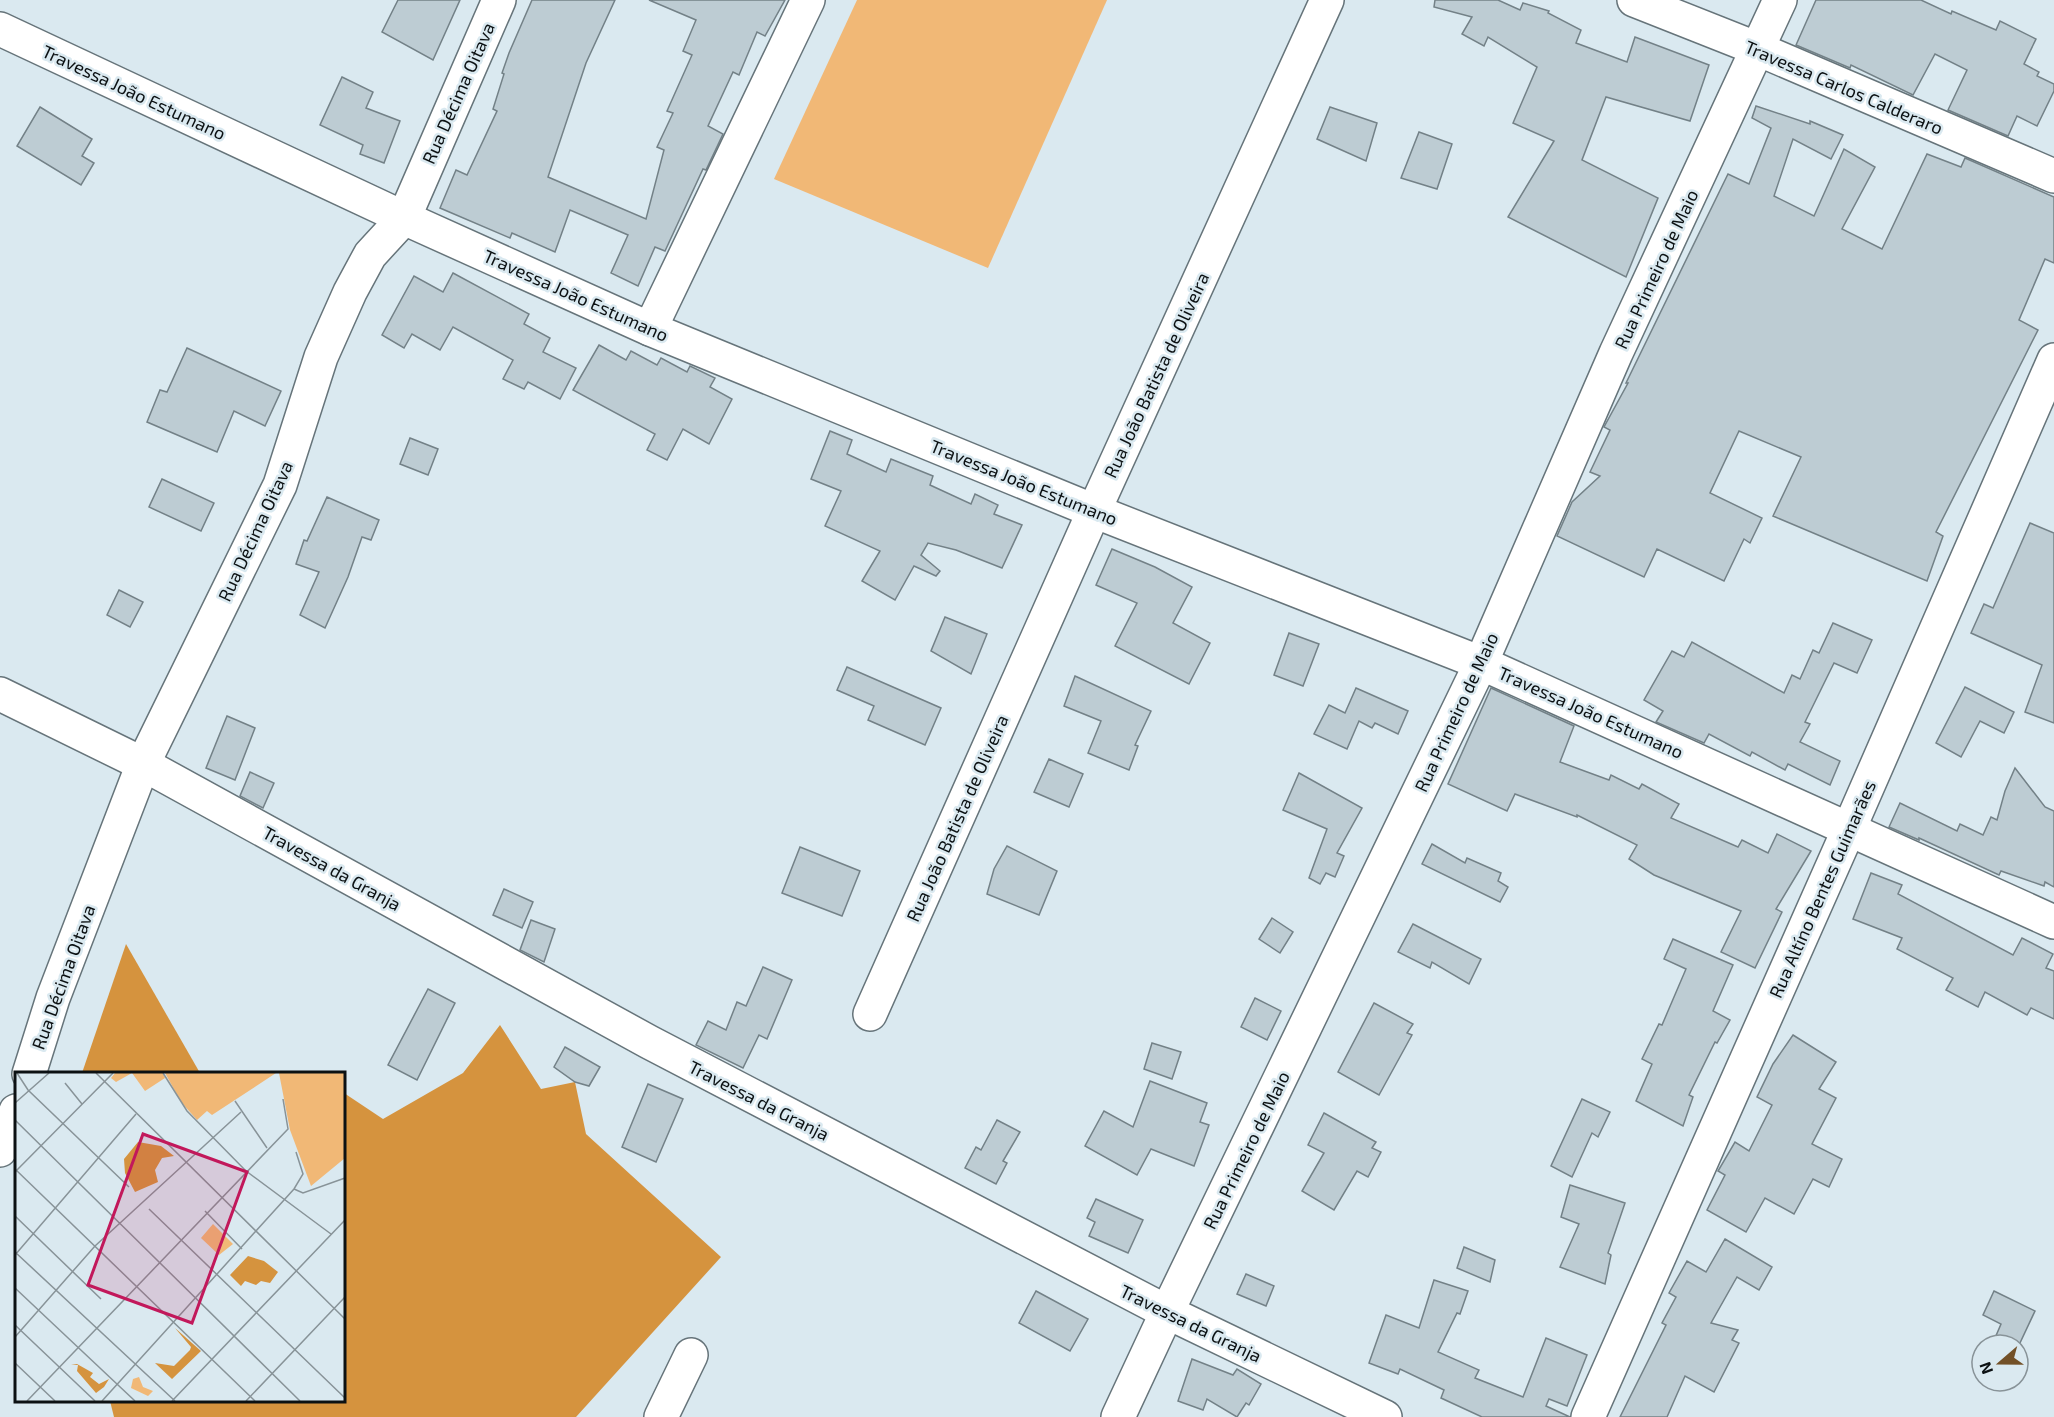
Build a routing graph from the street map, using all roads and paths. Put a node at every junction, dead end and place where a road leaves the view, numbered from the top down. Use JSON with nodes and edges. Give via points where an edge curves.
{"nodes":[{"id":1,"x":499,"y":0,"type":"edge"},
{"id":2,"x":808,"y":0,"type":"edge"},
{"id":3,"x":1327,"y":0,"type":"edge"},
{"id":4,"x":1634,"y":0,"type":"edge"},
{"id":5,"x":1780,"y":0,"type":"edge"},
{"id":6,"x":0,"y":29,"type":"edge"},
{"id":7,"x":1758,"y":49,"type":"junction"},
{"id":8,"x":2054,"y":176,"type":"edge"},
{"id":9,"x":404,"y":218,"type":"junction"},
{"id":10,"x":650,"y":329,"type":"junction"},
{"id":11,"x":2054,"y":360,"type":"edge"},
{"id":12,"x":1094,"y":511,"type":"junction"},
{"id":13,"x":1481,"y":663,"type":"junction"},
{"id":14,"x":0,"y":694,"type":"edge"},
{"id":15,"x":143,"y":764,"type":"junction"},
{"id":16,"x":1849,"y":829,"type":"junction"},
{"id":17,"x":2054,"y":922,"type":"edge"},
{"id":18,"x":870,"y":1014,"type":"dead end"},
{"id":19,"x":30,"y":1072,"type":"edge"},
{"id":20,"x":15,"y":1113,"type":"edge"},
{"id":21,"x":0,"y":1150,"type":"edge"},
{"id":22,"x":1167,"y":1312,"type":"junction"},
{"id":23,"x":691,"y":1355,"type":"dead end"},
{"id":24,"x":661,"y":1417,"type":"edge"},
{"id":25,"x":1118,"y":1417,"type":"edge"},
{"id":26,"x":1385,"y":1417,"type":"edge"},
{"id":27,"x":1588,"y":1417,"type":"edge"}],
"edges":[{"from":1,"to":9,"type":"street","name":"Rua Décima Oitava"},
{"from":2,"to":10,"type":"street"},
{"from":3,"to":12,"type":"street","name":"Rua João Batista de Oliveira"},
{"from":4,"to":7,"type":"street","name":"Travessa Carlos Calderaro"},
{"from":5,"to":7,"type":"street","name":"Rua Primeiro de Maio"},
{"from":6,"to":9,"type":"street","name":"Travessa João Estumano"},
{"from":7,"to":8,"type":"street","name":"Travessa Carlos Calderaro"},
{"from":7,"to":13,"type":"street","name":"Rua Primeiro de Maio","via":[[1616,352]]},
{"from":9,"to":10,"type":"street","name":"Travessa João Estumano"},
{"from":9,"to":15,"type":"street","name":"Rua Décima Oitava","via":[[370,255],[350,292],[321,357],[280,485]]},
{"from":10,"to":12,"type":"street","name":"Travessa João Estumano"},
{"from":11,"to":16,"type":"street","name":"Rua Altíno Bentes Guimarães"},
{"from":12,"to":13,"type":"street","name":"Travessa João Estumano"},
{"from":12,"to":18,"type":"street","name":"Rua João Batista de Oliveira"},
{"from":13,"to":16,"type":"street","name":"Travessa João Estumano"},
{"from":13,"to":22,"type":"street","name":"Rua Primeiro de Maio"},
{"from":14,"to":15,"type":"street","name":"Travessa da Granja"},
{"from":15,"to":19,"type":"street","name":"Rua Décima Oitava","via":[[53,998]]},
{"from":15,"to":22,"type":"street","name":"Travessa da Granja","via":[[649,1042]]},
{"from":16,"to":17,"type":"street","name":"Travessa João Estumano"},
{"from":16,"to":27,"type":"street","name":"Rua Altíno Bentes Guimarães"},
{"from":20,"to":21,"type":"street"},
{"from":22,"to":25,"type":"street","name":"Rua Primeiro de Maio"},
{"from":22,"to":26,"type":"street","name":"Travessa da Granja"},
{"from":23,"to":24,"type":"street"}]}
